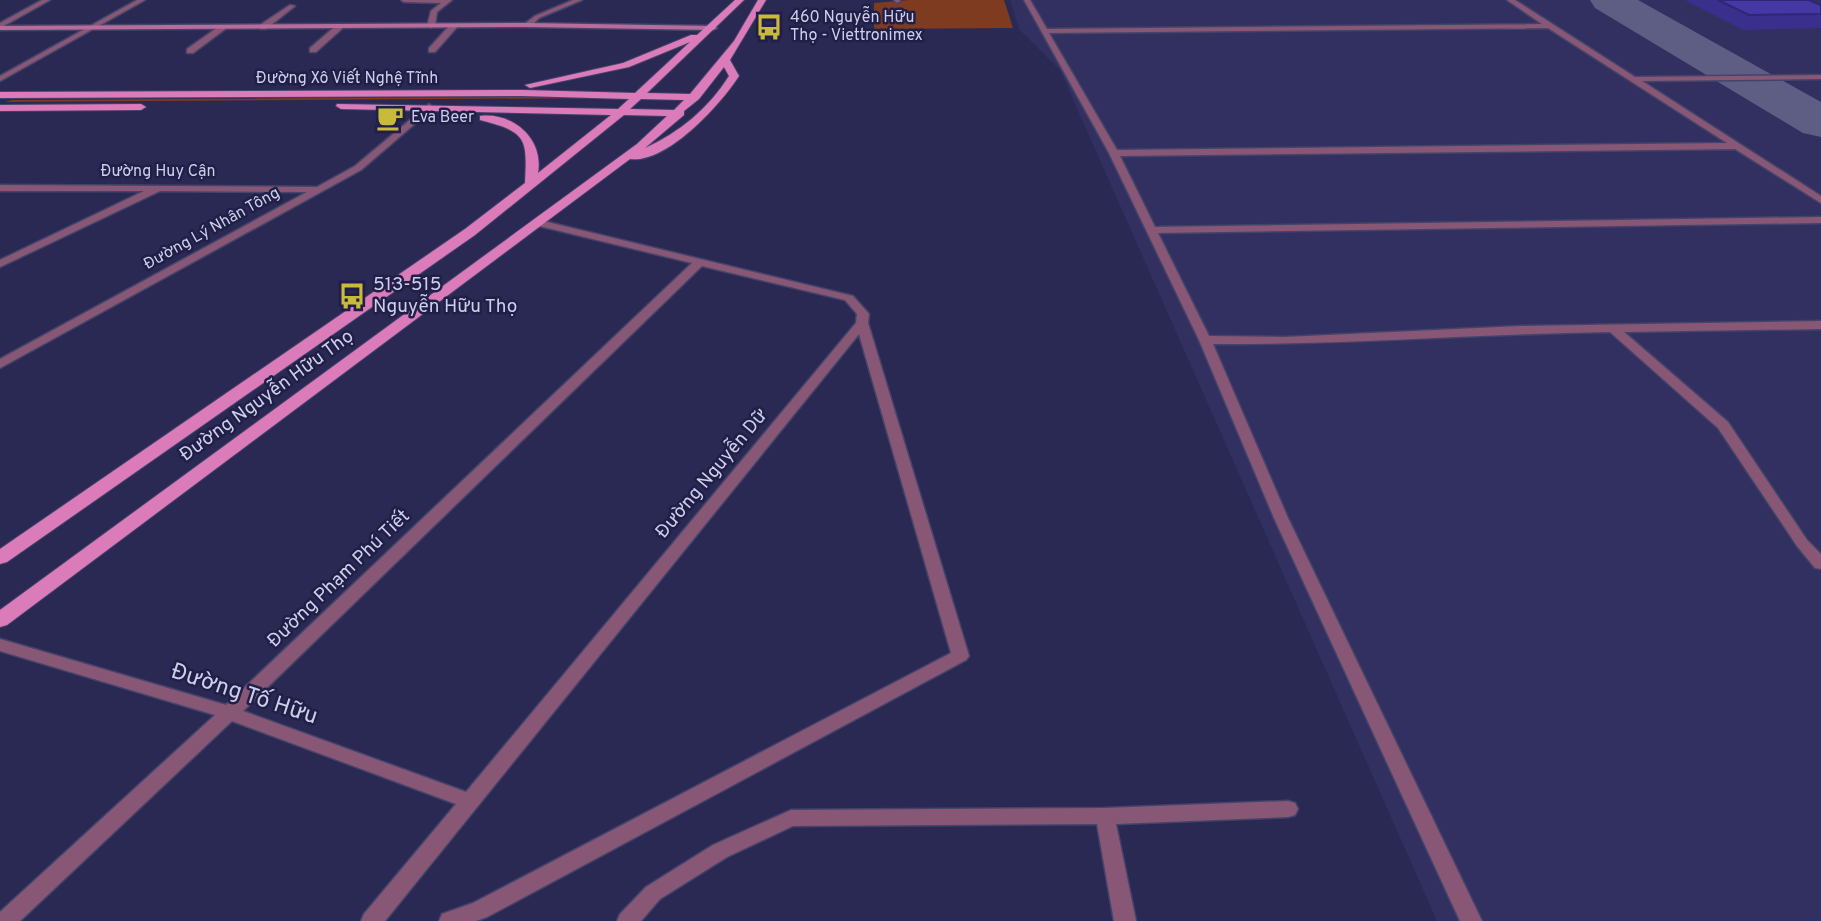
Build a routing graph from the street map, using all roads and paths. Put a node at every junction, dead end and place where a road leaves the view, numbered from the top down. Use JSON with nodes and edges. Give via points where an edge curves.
{"nodes":[{"id":1,"x":47,"y":0,"type":"edge"},
{"id":2,"x":142,"y":0,"type":"edge"},
{"id":3,"x":404,"y":0,"type":"edge"},
{"id":4,"x":579,"y":0,"type":"edge"},
{"id":5,"x":740,"y":0,"type":"edge"},
{"id":6,"x":762,"y":0,"type":"edge"},
{"id":7,"x":1027,"y":0,"type":"edge"},
{"id":8,"x":1510,"y":0,"type":"edge"},
{"id":9,"x":448,"y":1,"type":"edge"},
{"id":10,"x":292,"y":6,"type":"dead end"},
{"id":11,"x":527,"y":25,"type":"junction"},
{"id":12,"x":341,"y":26,"type":"junction"},
{"id":13,"x":431,"y":26,"type":"junction"},
{"id":14,"x":454,"y":26,"type":"junction"},
{"id":15,"x":1547,"y":26,"type":"junction"},
{"id":16,"x":0,"y":27,"type":"edge"},
{"id":17,"x":93,"y":27,"type":"junction"},
{"id":18,"x":224,"y":27,"type":"junction"},
{"id":19,"x":263,"y":27,"type":"junction"},
{"id":20,"x":713,"y":28,"type":"junction"},
{"id":21,"x":1047,"y":32,"type":"junction"},
{"id":22,"x":313,"y":50,"type":"dead end"},
{"id":23,"x":432,"y":50,"type":"dead end"},
{"id":24,"x":190,"y":51,"type":"dead end"},
{"id":25,"x":724,"y":60,"type":"junction"},
{"id":26,"x":1821,"y":77,"type":"edge"},
{"id":27,"x":0,"y":79,"type":"edge"},
{"id":28,"x":1631,"y":79,"type":"junction"},
{"id":29,"x":446,"y":94,"type":"junction"},
{"id":30,"x":0,"y":95,"type":"edge"},
{"id":31,"x":640,"y":96,"type":"junction"},
{"id":32,"x":695,"y":97,"type":"junction"},
{"id":33,"x":429,"y":107,"type":"junction"},
{"id":34,"x":0,"y":108,"type":"edge"},
{"id":35,"x":623,"y":111,"type":"junction"},
{"id":36,"x":680,"y":113,"type":"junction"},
{"id":37,"x":1737,"y":146,"type":"junction"},
{"id":38,"x":1114,"y":153,"type":"junction"},
{"id":39,"x":618,"y":163,"type":"junction"},
{"id":40,"x":530,"y":182,"type":"junction"},
{"id":41,"x":161,"y":187,"type":"junction"},
{"id":42,"x":0,"y":188,"type":"edge"},
{"id":43,"x":316,"y":189,"type":"junction"},
{"id":44,"x":1821,"y":200,"type":"edge"},
{"id":45,"x":1821,"y":220,"type":"edge"},
{"id":46,"x":539,"y":223,"type":"junction"},
{"id":47,"x":1151,"y":230,"type":"junction"},
{"id":48,"x":0,"y":256,"type":"edge"},
{"id":49,"x":16,"y":256,"type":"junction"},
{"id":50,"x":0,"y":264,"type":"edge"},
{"id":51,"x":698,"y":264,"type":"junction"},
{"id":52,"x":862,"y":323,"type":"junction"},
{"id":53,"x":1821,"y":325,"type":"edge"},
{"id":54,"x":1614,"y":328,"type":"junction"},
{"id":55,"x":1205,"y":340,"type":"junction"},
{"id":56,"x":0,"y":364,"type":"edge"},
{"id":57,"x":0,"y":558,"type":"edge"},
{"id":58,"x":1821,"y":565,"type":"edge"},
{"id":59,"x":0,"y":620,"type":"edge"},
{"id":60,"x":0,"y":645,"type":"edge"},
{"id":61,"x":229,"y":713,"type":"junction"},
{"id":62,"x":469,"y":801,"type":"junction"},
{"id":63,"x":1288,"y":809,"type":"dead end"},
{"id":64,"x":1105,"y":816,"type":"junction"},
{"id":65,"x":5,"y":921,"type":"edge"},
{"id":66,"x":372,"y":921,"type":"edge"},
{"id":67,"x":450,"y":921,"type":"edge"},
{"id":68,"x":628,"y":921,"type":"edge"},
{"id":69,"x":1125,"y":921,"type":"edge"},
{"id":70,"x":1471,"y":921,"type":"edge"}],
"edges":[{"from":1,"to":16,"type":"street"},
{"from":2,"to":17,"type":"street"},
{"from":3,"to":9,"type":"street"},
{"from":4,"to":11,"type":"street"},
{"from":5,"to":20,"type":"main road","name":"Đường Nguyễn Hữu Thọ"},
{"from":6,"to":25,"type":"main road","name":"Đường Nguyễn Hữu Thọ"},
{"from":7,"to":21,"type":"street"},
{"from":8,"to":15,"type":"street"},
{"from":9,"to":13,"type":"street","via":[[434,11]]},
{"from":10,"to":19,"type":"street"},
{"from":11,"to":14,"type":"street"},
{"from":11,"to":20,"type":"street"},
{"from":12,"to":13,"type":"street"},
{"from":12,"to":19,"type":"street"},
{"from":12,"to":22,"type":"street"},
{"from":13,"to":14,"type":"street"},
{"from":14,"to":23,"type":"street"},
{"from":15,"to":21,"type":"street"},
{"from":15,"to":28,"type":"street"},
{"from":16,"to":17,"type":"street"},
{"from":17,"to":18,"type":"street"},
{"from":17,"to":27,"type":"street"},
{"from":18,"to":19,"type":"street"},
{"from":18,"to":24,"type":"street"},
{"from":20,"to":29,"type":"main road","via":[[647,58],[586,75]]},
{"from":20,"to":31,"type":"main road","name":"Đường Nguyễn Hữu Thọ"},
{"from":21,"to":38,"type":"street"},
{"from":25,"to":32,"type":"main road","name":"Đường Nguyễn Hữu Thọ"},
{"from":25,"to":39,"type":"main road","via":[[734,76],[703,117],[664,146]]},
{"from":26,"to":28,"type":"street"},
{"from":28,"to":37,"type":"street"},
{"from":29,"to":30,"type":"main road","name":"Đường Xô Viết Nghệ Tĩnh"},
{"from":29,"to":31,"type":"main road","name":"Đường Xô Viết Nghệ Tĩnh"},
{"from":31,"to":32,"type":"main road","name":"Đường Xô Viết Nghệ Tĩnh"},
{"from":31,"to":35,"type":"main road","name":"Đường Nguyễn Hữu Thọ"},
{"from":32,"to":36,"type":"main road","name":"Đường Nguyễn Hữu Thọ"},
{"from":33,"to":34,"type":"main road","name":"Đường Xô Viết Nghệ Tĩnh"},
{"from":33,"to":35,"type":"main road","name":"Đường Xô Viết Nghệ Tĩnh"},
{"from":33,"to":40,"type":"main road","via":[[517,128],[535,160]]},
{"from":33,"to":43,"type":"street","name":"Đường Lý Nhân Tông","via":[[358,168]]},
{"from":35,"to":36,"type":"main road","name":"Đường Xô Viết Nghệ Tĩnh"},
{"from":35,"to":40,"type":"main road","name":"Đường Nguyễn Hữu Thọ"},
{"from":36,"to":39,"type":"main road","name":"Đường Nguyễn Hữu Thọ"},
{"from":37,"to":38,"type":"street"},
{"from":37,"to":44,"type":"street"},
{"from":38,"to":47,"type":"street"},
{"from":39,"to":46,"type":"main road","name":"Đường Nguyễn Hữu Thọ"},
{"from":40,"to":57,"type":"main road","name":"Đường Nguyễn Hữu Thọ","via":[[470,232]]},
{"from":41,"to":42,"type":"street","name":"Đường Huy Cận"},
{"from":41,"to":43,"type":"street","name":"Đường Huy Cận"},
{"from":41,"to":49,"type":"street"},
{"from":43,"to":56,"type":"street","name":"Đường Lý Nhân Tông"},
{"from":45,"to":47,"type":"street"},
{"from":46,"to":51,"type":"street"},
{"from":46,"to":59,"type":"main road","name":"Đường Nguyễn Hữu Thọ"},
{"from":47,"to":55,"type":"street"},
{"from":48,"to":49,"type":"street"},
{"from":49,"to":50,"type":"street"},
{"from":51,"to":52,"type":"street","via":[[849,298],[863,314]]},
{"from":51,"to":61,"type":"street","name":"Đường Phạm Phú Tiết"},
{"from":52,"to":62,"type":"street","name":"Đường Nguyễn Dữ"},
{"from":52,"to":67,"type":"street","via":[[960,656],[480,910]]},
{"from":53,"to":54,"type":"street"},
{"from":54,"to":55,"type":"street"},
{"from":54,"to":58,"type":"street","via":[[1723,425]]},
{"from":55,"to":70,"type":"street","via":[[1281,518]]},
{"from":60,"to":61,"type":"street","name":"Đường Tố Hữu"},
{"from":61,"to":62,"type":"street","name":"Đường Tố Hữu"},
{"from":61,"to":65,"type":"street","name":"Đường Phạm Phú Tiết"},
{"from":62,"to":66,"type":"street","name":"Đường Nguyễn Dữ"},
{"from":63,"to":64,"type":"street"},
{"from":64,"to":68,"type":"street","via":[[791,818],[720,851],[653,893]]},
{"from":64,"to":69,"type":"street"}]}
